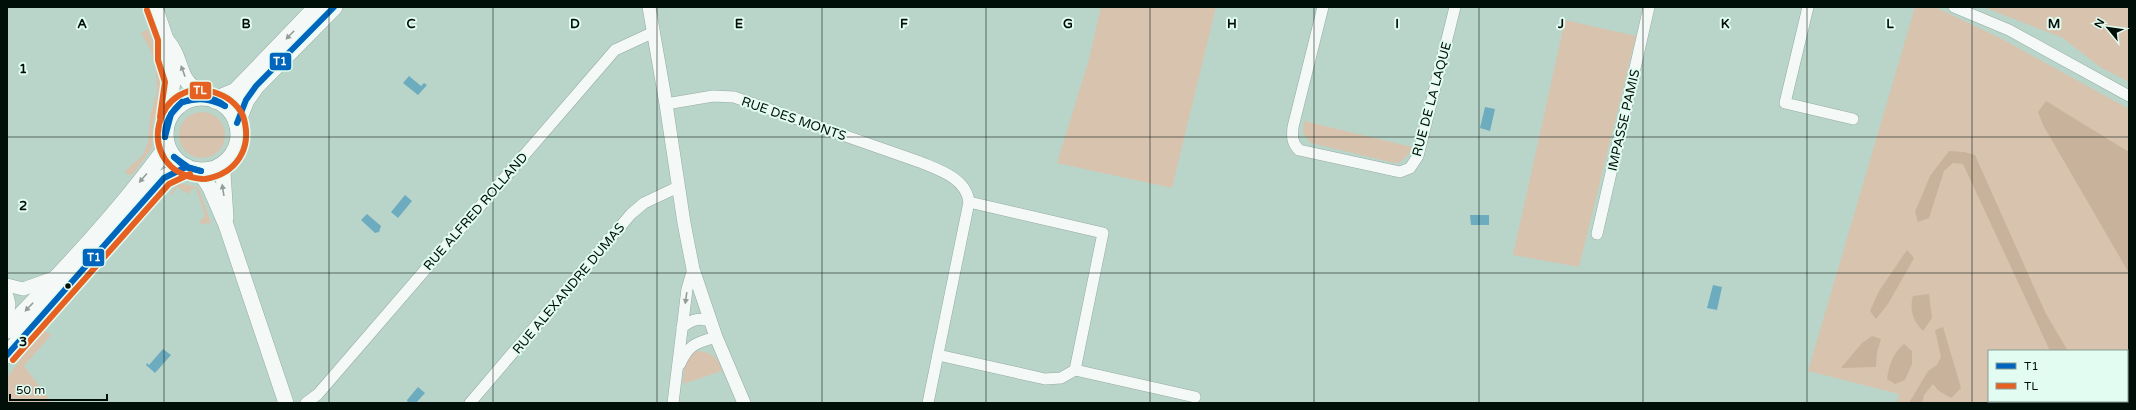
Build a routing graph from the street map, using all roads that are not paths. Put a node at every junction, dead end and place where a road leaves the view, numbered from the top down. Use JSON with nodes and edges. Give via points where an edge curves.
{"nodes":[{"id":1,"x":156,"y":7,"type":"edge"},
{"id":2,"x":317,"y":7,"type":"edge"},
{"id":3,"x":334,"y":7,"type":"edge"},
{"id":4,"x":649,"y":7,"type":"edge"},
{"id":5,"x":1323,"y":7,"type":"edge"},
{"id":6,"x":1454,"y":7,"type":"edge"},
{"id":7,"x":1649,"y":7,"type":"edge"},
{"id":8,"x":1808,"y":7,"type":"edge"},
{"id":9,"x":1954,"y":7,"type":"edge"},
{"id":10,"x":654,"y":32,"type":"junction"},
{"id":11,"x":166,"y":39,"type":"junction"},
{"id":12,"x":2129,"y":96,"type":"edge"},
{"id":13,"x":211,"y":99,"type":"junction"},
{"id":14,"x":666,"y":104,"type":"junction"},
{"id":15,"x":168,"y":118,"type":"junction"},
{"id":16,"x":1853,"y":119,"type":"dead end"},
{"id":17,"x":237,"y":122,"type":"junction"},
{"id":18,"x":167,"y":147,"type":"junction"},
{"id":19,"x":231,"y":156,"type":"junction"},
{"id":20,"x":190,"y":169,"type":"junction"},
{"id":21,"x":678,"y":187,"type":"junction"},
{"id":22,"x":969,"y":202,"type":"junction"},
{"id":23,"x":226,"y":225,"type":"junction"},
{"id":24,"x":1597,"y":234,"type":"dead end"},
{"id":25,"x":693,"y":269,"type":"junction"},
{"id":26,"x":57,"y":276,"type":"junction"},
{"id":27,"x":7,"y":285,"type":"edge"},
{"id":28,"x":7,"y":296,"type":"edge"},
{"id":29,"x":7,"y":319,"type":"edge"},
{"id":30,"x":710,"y":321,"type":"junction"},
{"id":31,"x":682,"y":327,"type":"junction"},
{"id":32,"x":7,"y":330,"type":"edge"},
{"id":33,"x":716,"y":337,"type":"junction"},
{"id":34,"x":7,"y":355,"type":"edge"},
{"id":35,"x":938,"y":355,"type":"junction"},
{"id":36,"x":677,"y":370,"type":"junction"},
{"id":37,"x":1075,"y":370,"type":"junction"},
{"id":38,"x":1195,"y":397,"type":"dead end"},
{"id":39,"x":286,"y":403,"type":"edge"},
{"id":40,"x":306,"y":403,"type":"edge"},
{"id":41,"x":470,"y":403,"type":"edge"},
{"id":42,"x":673,"y":403,"type":"edge"},
{"id":43,"x":744,"y":403,"type":"edge"},
{"id":44,"x":928,"y":403,"type":"edge"}],
"edges":[{"from":1,"to":11,"type":"main road"},
{"from":2,"to":13,"type":"main road","one_way":true,"via":[[236,91]]},
{"from":3,"to":17,"type":"main road","via":[[256,86],[246,100]]},
{"from":4,"to":10,"type":"street"},
{"from":5,"to":6,"type":"street","name":"RUE DE LA LAQUE","via":[[1293,127],[1294,145],[1299,150],[1400,172],[1410,168],[1418,156]]},
{"from":7,"to":24,"type":"street","name":"IMPASSE PAMIS"},
{"from":8,"to":16,"type":"street","via":[[1785,103]]},
{"from":9,"to":12,"type":"street","via":[[2009,30]]},
{"from":10,"to":14,"type":"street"},
{"from":10,"to":40,"type":"street","name":"RUE ALFRED ROLLAND","via":[[615,50],[318,394]]},
{"from":13,"to":11,"type":"main road","one_way":true,"via":[[193,88],[186,79],[176,51]]},
{"from":11,"to":15,"type":"main road","via":[[166,58],[173,81]]},
{"from":13,"to":15,"type":"main road","via":[[188,99]]},
{"from":13,"to":17,"type":"main road","via":[[225,105]]},
{"from":14,"to":21,"type":"street"},
{"from":14,"to":22,"type":"street","name":"RUE DES MONTS","via":[[713,96],[734,97],[948,174],[960,183],[968,194]]},
{"from":15,"to":18,"type":"main road","via":[[165,136]]},
{"from":17,"to":19,"type":"main road","via":[[237,146]]},
{"from":18,"to":20,"type":"main road","via":[[174,159]]},
{"from":18,"to":26,"type":"main road","one_way":true},
{"from":19,"to":20,"type":"main road","via":[[222,165],[212,169]]},
{"from":23,"to":19,"type":"main road","one_way":true,"via":[[222,183],[223,173]]},
{"from":20,"to":23,"type":"main road","via":[[205,180]]},
{"from":20,"to":34,"type":"main road","via":[[164,178]]},
{"from":21,"to":25,"type":"street"},
{"from":21,"to":41,"type":"street","name":"RUE ALEXANDRE DUMAS","via":[[644,203],[631,214]]},
{"from":22,"to":35,"type":"street"},
{"from":22,"to":37,"type":"street","via":[[1102,233]]},
{"from":23,"to":39,"type":"main road"},
{"from":25,"to":30,"type":"street"},
{"from":25,"to":31,"type":"street","one_way":true,"via":[[687,289]]},
{"from":26,"to":27,"type":"street","via":[[42,284],[23,289]]},
{"from":26,"to":32,"type":"main road","one_way":true},
{"from":28,"to":29,"type":"street"},
{"from":30,"to":31,"type":"street","via":[[702,318],[691,320]]},
{"from":30,"to":33,"type":"street"},
{"from":31,"to":36,"type":"street"},
{"from":33,"to":36,"type":"street","via":[[694,344],[685,352]]},
{"from":33,"to":43,"type":"street"},
{"from":35,"to":37,"type":"street","via":[[1045,379],[1061,378]]},
{"from":35,"to":44,"type":"street"},
{"from":36,"to":42,"type":"street"},
{"from":37,"to":38,"type":"street"}]}
